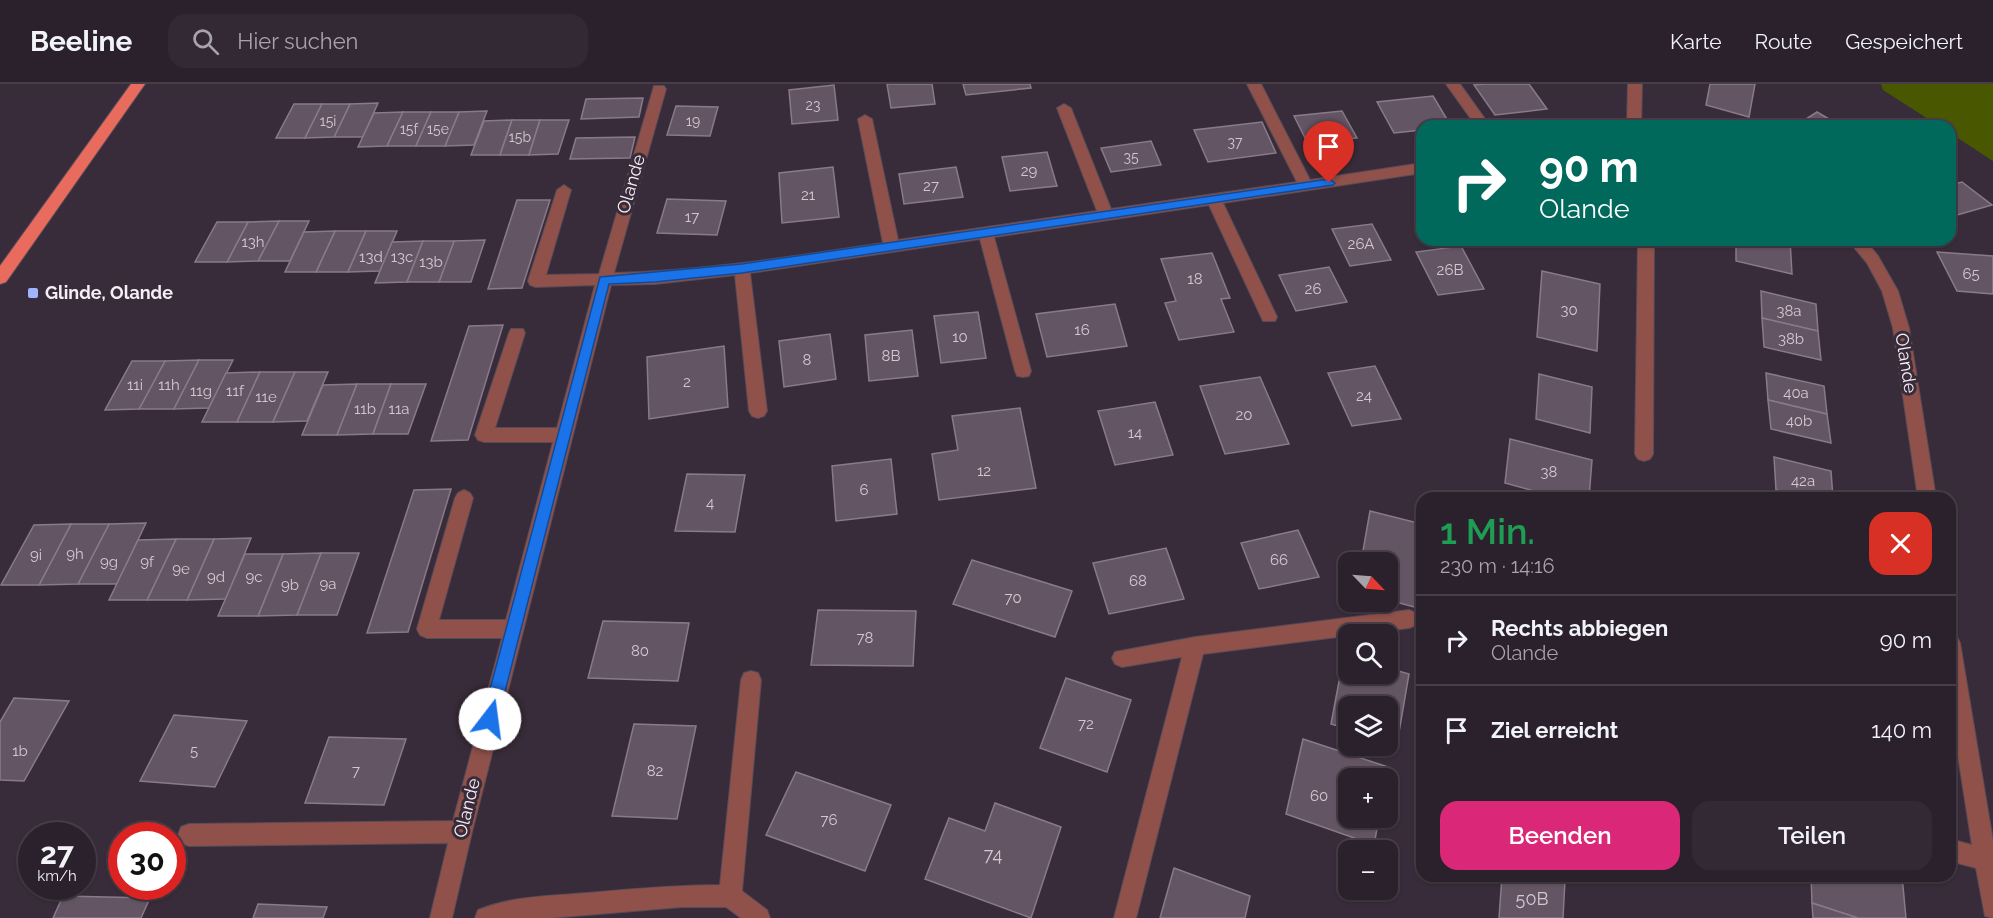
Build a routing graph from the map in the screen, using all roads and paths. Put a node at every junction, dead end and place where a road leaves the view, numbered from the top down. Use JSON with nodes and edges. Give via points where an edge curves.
{"nodes":[{"id":1,"x":138,"y":84,"type":"edge"},
{"id":2,"x":1254,"y":84,"type":"edge"},
{"id":3,"x":1453,"y":84,"type":"edge"},
{"id":4,"x":1635,"y":84,"type":"edge"},
{"id":5,"x":659,"y":89,"type":"dead end"},
{"id":6,"x":1064,"y":108,"type":"dead end"},
{"id":7,"x":865,"y":119,"type":"dead end"},
{"id":8,"x":1479,"y":120,"type":"edge"},
{"id":9,"x":1634,"y":120,"type":"edge"},
{"id":10,"x":1416,"y":169,"type":"edge"},
{"id":11,"x":1306,"y":186,"type":"junction"},
{"id":12,"x":564,"y":190,"type":"dead end"},
{"id":13,"x":1214,"y":200,"type":"junction"},
{"id":14,"x":1106,"y":216,"type":"junction"},
{"id":15,"x":986,"y":234,"type":"junction"},
{"id":16,"x":1646,"y":246,"type":"edge"},
{"id":17,"x":1861,"y":246,"type":"edge"},
{"id":18,"x":892,"y":248,"type":"junction"},
{"id":19,"x":742,"y":269,"type":"junction"},
{"id":20,"x":0,"y":278,"type":"edge"},
{"id":21,"x":604,"y":280,"type":"junction"},
{"id":22,"x":1269,"y":317,"type":"dead end"},
{"id":23,"x":517,"y":333,"type":"dead end"},
{"id":24,"x":1023,"y":371,"type":"dead end"},
{"id":25,"x":758,"y":411,"type":"dead end"},
{"id":26,"x":564,"y":435,"type":"junction"},
{"id":27,"x":1644,"y":454,"type":"dead end"},
{"id":28,"x":1926,"y":492,"type":"edge"},
{"id":29,"x":464,"y":498,"type":"dead end"},
{"id":30,"x":1409,"y":619,"type":"dead end"},
{"id":31,"x":513,"y":629,"type":"junction"},
{"id":32,"x":1195,"y":646,"type":"junction"},
{"id":33,"x":1122,"y":658,"type":"dead end"},
{"id":34,"x":751,"y":680,"type":"dead end"},
{"id":35,"x":1956,"y":680,"type":"edge"},
{"id":36,"x":460,"y":832,"type":"junction"},
{"id":37,"x":189,"y":835,"type":"dead end"},
{"id":38,"x":1956,"y":852,"type":"edge"},
{"id":39,"x":1985,"y":860,"type":"junction"},
{"id":40,"x":730,"y":896,"type":"junction"},
{"id":41,"x":1993,"y":908,"type":"edge"},
{"id":42,"x":441,"y":918,"type":"edge"},
{"id":43,"x":486,"y":918,"type":"edge"},
{"id":44,"x":759,"y":918,"type":"edge"},
{"id":45,"x":1125,"y":918,"type":"edge"}],
"edges":[{"from":1,"to":20,"type":"main road"},
{"from":2,"to":11,"type":"street"},
{"from":3,"to":8,"type":"street"},
{"from":4,"to":9,"type":"street"},
{"from":5,"to":21,"type":"street","name":"Olande"},
{"from":6,"to":14,"type":"street"},
{"from":7,"to":18,"type":"street"},
{"from":10,"to":11,"type":"street"},
{"from":11,"to":13,"type":"street"},
{"from":12,"to":21,"type":"street","via":[[536,281]]},
{"from":13,"to":14,"type":"street"},
{"from":13,"to":22,"type":"street"},
{"from":14,"to":15,"type":"street"},
{"from":15,"to":18,"type":"street"},
{"from":15,"to":24,"type":"street"},
{"from":16,"to":27,"type":"street"},
{"from":17,"to":28,"type":"street","name":"Olande","via":[[1890,291],[1898,319]]},
{"from":18,"to":19,"type":"street"},
{"from":19,"to":21,"type":"street"},
{"from":19,"to":25,"type":"street"},
{"from":21,"to":26,"type":"street","name":"Olande"},
{"from":23,"to":26,"type":"street","via":[[484,435]]},
{"from":26,"to":31,"type":"street","name":"Olande"},
{"from":29,"to":31,"type":"street","via":[[427,629]]},
{"from":30,"to":32,"type":"street"},
{"from":31,"to":36,"type":"street","name":"Olande"},
{"from":32,"to":33,"type":"street"},
{"from":32,"to":45,"type":"street"},
{"from":34,"to":40,"type":"street"},
{"from":35,"to":39,"type":"street"},
{"from":36,"to":37,"type":"street"},
{"from":36,"to":42,"type":"street","name":"Olande"},
{"from":38,"to":39,"type":"street"},
{"from":39,"to":41,"type":"street"},
{"from":40,"to":43,"type":"street","via":[[682,896],[524,909]]},
{"from":40,"to":44,"type":"street"}]}
